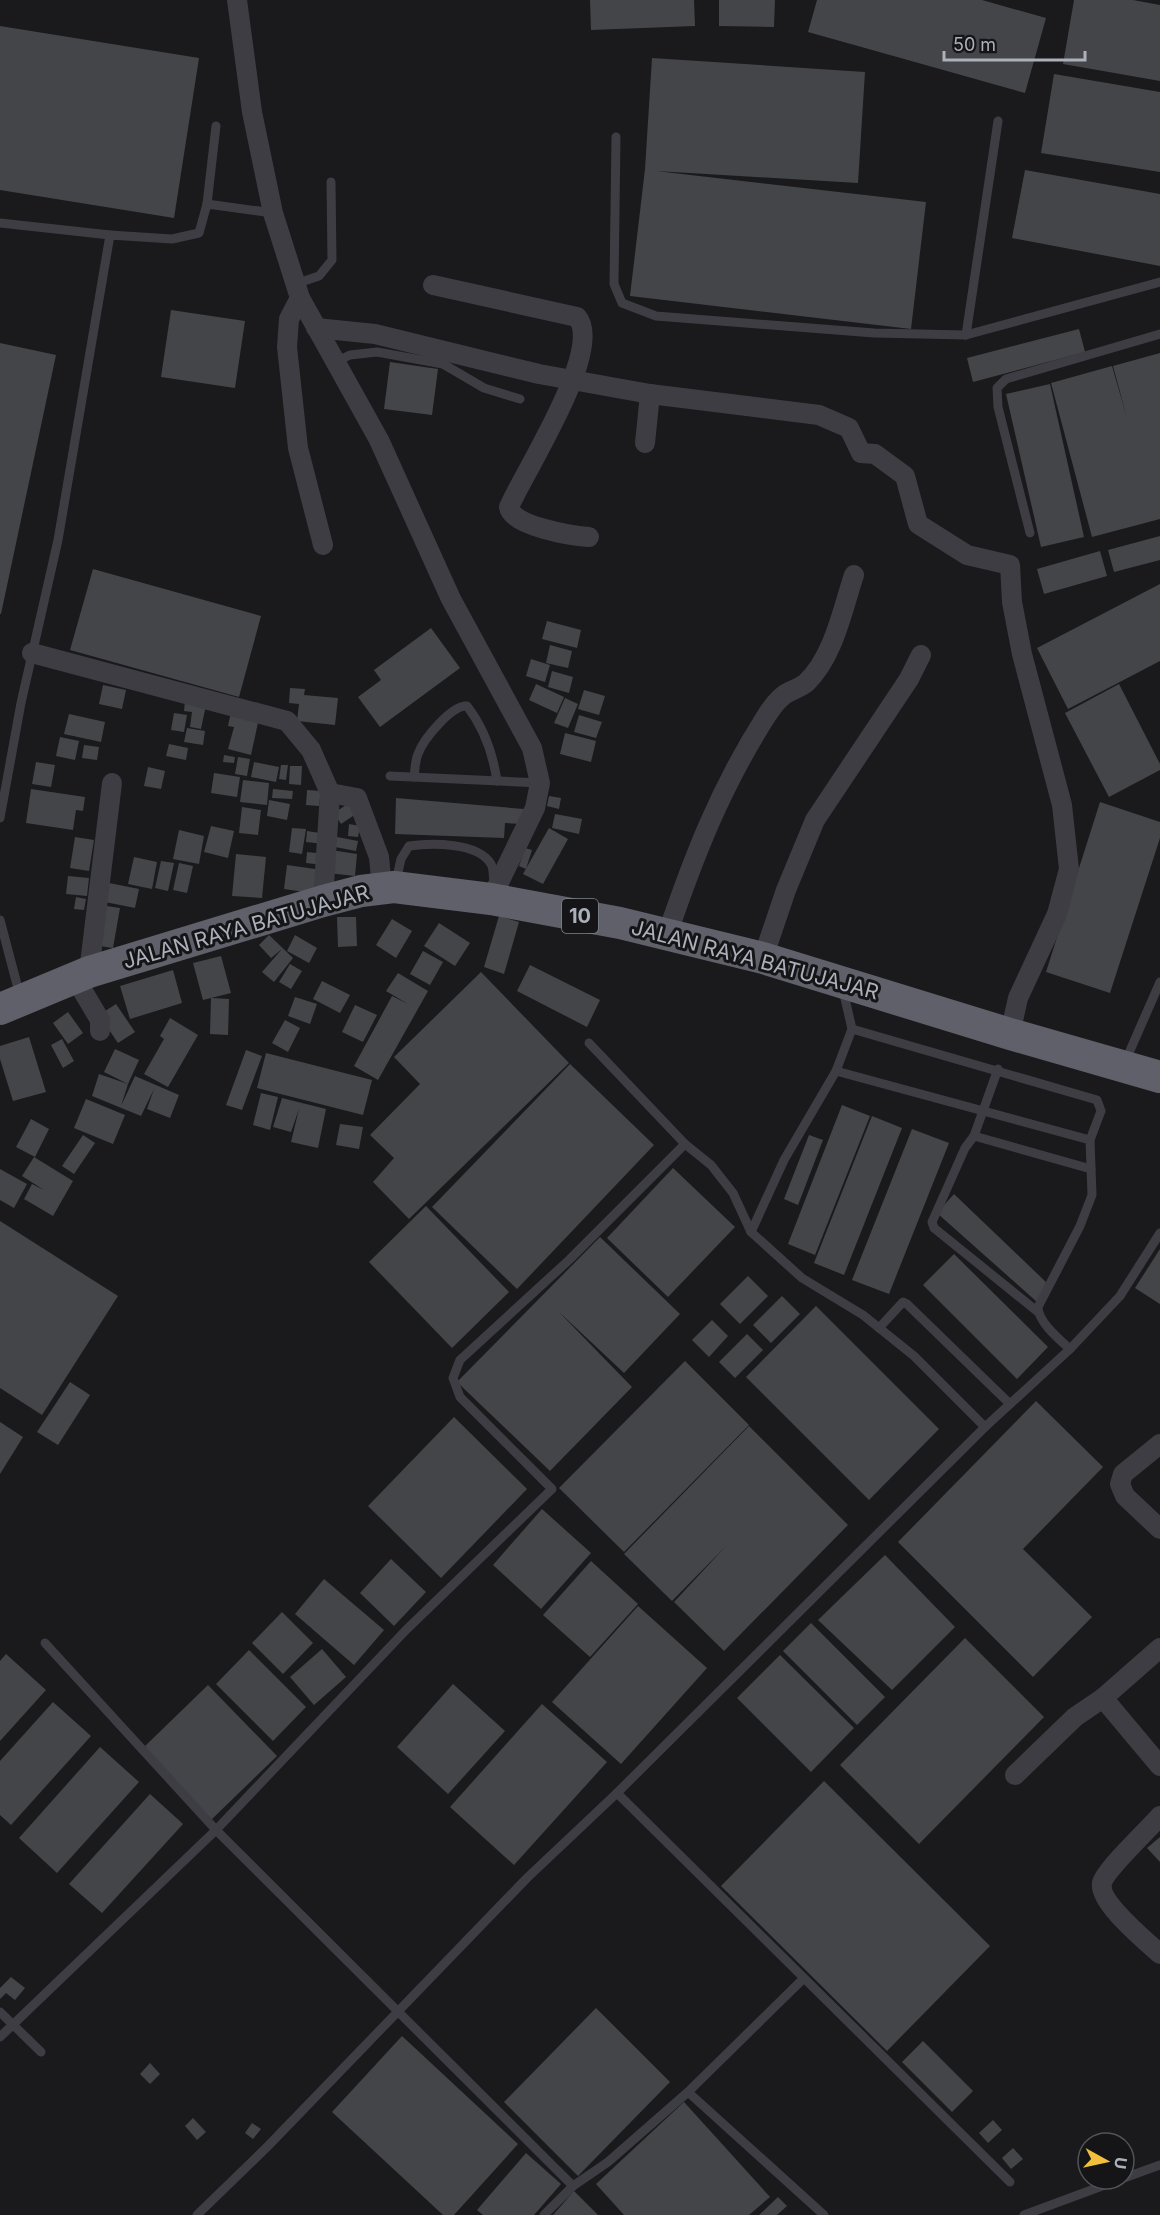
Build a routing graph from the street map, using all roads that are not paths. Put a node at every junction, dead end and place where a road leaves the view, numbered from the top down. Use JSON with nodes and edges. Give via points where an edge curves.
{"nodes":[{"id":1,"x":237,"y":0,"type":"edge"},
{"id":2,"x":998,"y":121,"type":"dead end"},
{"id":3,"x":216,"y":126,"type":"dead end"},
{"id":4,"x":616,"y":137,"type":"dead end"},
{"id":5,"x":331,"y":182,"type":"dead end"},
{"id":6,"x":207,"y":204,"type":"junction"},
{"id":7,"x":273,"y":213,"type":"junction"},
{"id":8,"x":0,"y":223,"type":"edge"},
{"id":9,"x":110,"y":235,"type":"junction"},
{"id":10,"x":1160,"y":282,"type":"edge"},
{"id":11,"x":433,"y":285,"type":"dead end"},
{"id":12,"x":298,"y":291,"type":"junction"},
{"id":13,"x":316,"y":327,"type":"junction"},
{"id":14,"x":1160,"y":334,"type":"edge"},
{"id":15,"x":966,"y":335,"type":"junction"},
{"id":16,"x":335,"y":362,"type":"junction"},
{"id":17,"x":573,"y":379,"type":"junction"},
{"id":18,"x":650,"y":394,"type":"junction"},
{"id":19,"x":520,"y":399,"type":"dead end"},
{"id":20,"x":645,"y":443,"type":"dead end"},
{"id":21,"x":1030,"y":533,"type":"dead end"},
{"id":22,"x":589,"y":537,"type":"dead end"},
{"id":23,"x":323,"y":545,"type":"dead end"},
{"id":24,"x":854,"y":576,"type":"dead end"},
{"id":25,"x":32,"y":653,"type":"junction"},
{"id":26,"x":921,"y":656,"type":"dead end"},
{"id":27,"x":390,"y":776,"type":"dead end"},
{"id":28,"x":414,"y":777,"type":"junction"},
{"id":29,"x":497,"y":781,"type":"junction"},
{"id":30,"x":112,"y":783,"type":"dead end"},
{"id":31,"x":540,"y":783,"type":"junction"},
{"id":32,"x":330,"y":793,"type":"junction"},
{"id":33,"x":0,"y":818,"type":"edge"},
{"id":34,"x":388,"y":887,"type":"junction"},
{"id":35,"x":493,"y":895,"type":"junction"},
{"id":36,"x":323,"y":901,"type":"junction"},
{"id":37,"x":0,"y":920,"type":"edge"},
{"id":38,"x":667,"y":935,"type":"junction"},
{"id":39,"x":763,"y":958,"type":"junction"},
{"id":40,"x":82,"y":975,"type":"junction"},
{"id":41,"x":1160,"y":982,"type":"edge"},
{"id":42,"x":842,"y":983,"type":"junction"},
{"id":43,"x":11,"y":1004,"type":"edge"},
{"id":44,"x":852,"y":1029,"type":"junction"},
{"id":45,"x":100,"y":1031,"type":"dead end"},
{"id":46,"x":1010,"y":1034,"type":"junction"},
{"id":47,"x":589,"y":1042,"type":"dead end"},
{"id":48,"x":1123,"y":1067,"type":"junction"},
{"id":49,"x":998,"y":1070,"type":"junction"},
{"id":50,"x":836,"y":1071,"type":"junction"},
{"id":51,"x":1160,"y":1077,"type":"edge"},
{"id":52,"x":985,"y":1112,"type":"junction"},
{"id":53,"x":974,"y":1136,"type":"junction"},
{"id":54,"x":1090,"y":1140,"type":"junction"},
{"id":55,"x":685,"y":1144,"type":"junction"},
{"id":56,"x":1091,"y":1169,"type":"junction"},
{"id":57,"x":751,"y":1232,"type":"junction"},
{"id":58,"x":1160,"y":1233,"type":"edge"},
{"id":59,"x":1038,"y":1312,"type":"junction"},
{"id":60,"x":879,"y":1328,"type":"junction"},
{"id":61,"x":1070,"y":1349,"type":"junction"},
{"id":62,"x":1010,"y":1404,"type":"junction"},
{"id":63,"x":985,"y":1427,"type":"junction"},
{"id":64,"x":1160,"y":1444,"type":"edge"},
{"id":65,"x":1160,"y":1529,"type":"edge"},
{"id":66,"x":45,"y":1643,"type":"dead end"},
{"id":67,"x":1160,"y":1648,"type":"edge"},
{"id":68,"x":1102,"y":1698,"type":"junction"},
{"id":69,"x":1160,"y":1766,"type":"edge"},
{"id":70,"x":1015,"y":1775,"type":"dead end"},
{"id":71,"x":617,"y":1793,"type":"junction"},
{"id":72,"x":1160,"y":1816,"type":"edge"},
{"id":73,"x":216,"y":1830,"type":"junction"},
{"id":74,"x":1160,"y":1954,"type":"edge"},
{"id":75,"x":803,"y":1978,"type":"junction"},
{"id":76,"x":397,"y":2011,"type":"junction"},
{"id":77,"x":0,"y":2012,"type":"edge"},
{"id":78,"x":13,"y":2024,"type":"junction"},
{"id":79,"x":0,"y":2037,"type":"edge"},
{"id":80,"x":41,"y":2052,"type":"dead end"},
{"id":81,"x":688,"y":2092,"type":"junction"},
{"id":82,"x":1160,"y":2165,"type":"edge"},
{"id":83,"x":1136,"y":2174,"type":"edge"},
{"id":84,"x":1010,"y":2182,"type":"dead end"},
{"id":85,"x":573,"y":2186,"type":"junction"},
{"id":86,"x":1090,"y":2191,"type":"edge"},
{"id":87,"x":197,"y":2215,"type":"edge"},
{"id":88,"x":544,"y":2215,"type":"edge"},
{"id":89,"x":824,"y":2215,"type":"edge"},
{"id":90,"x":1024,"y":2215,"type":"edge"}],
"edges":[{"from":1,"to":7,"type":"street","via":[[252,112]]},
{"from":2,"to":15,"type":"lane"},
{"from":3,"to":6,"type":"lane"},
{"from":4,"to":15,"type":"lane","via":[[614,285],[622,303],[656,316],[874,333]]},
{"from":5,"to":12,"type":"lane","via":[[332,260],[319,276]]},
{"from":6,"to":7,"type":"lane"},
{"from":6,"to":9,"type":"lane","via":[[199,233],[172,239]]},
{"from":7,"to":12,"type":"street"},
{"from":8,"to":9,"type":"lane"},
{"from":9,"to":25,"type":"lane","via":[[58,540]]},
{"from":10,"to":15,"type":"lane"},
{"from":11,"to":17,"type":"street","via":[[577,317],[584,325],[584,333]]},
{"from":12,"to":13,"type":"street"},
{"from":12,"to":23,"type":"street","via":[[289,319],[287,346],[298,448]]},
{"from":13,"to":16,"type":"street"},
{"from":13,"to":17,"type":"street","via":[[375,334]]},
{"from":14,"to":21,"type":"lane","via":[[1006,379],[997,388],[998,407]]},
{"from":16,"to":19,"type":"lane","via":[[350,355],[377,352],[443,364],[484,388]]},
{"from":16,"to":31,"type":"street","via":[[380,440],[451,599],[532,748]]},
{"from":17,"to":18,"type":"street"},
{"from":17,"to":22,"type":"street","via":[[509,507],[514,515],[537,526]]},
{"from":18,"to":20,"type":"street"},
{"from":18,"to":46,"type":"street","via":[[819,415],[849,428],[861,453],[875,454],[905,476],[918,524],[967,555],[1010,565],[1022,654],[1062,805],[1069,869],[1057,915],[1018,998]]},
{"from":24,"to":38,"type":"street","via":[[831,645],[819,666],[804,685],[787,693],[767,715],[734,767],[697,848]]},
{"from":25,"to":32,"type":"street","via":[[287,721],[311,750]]},
{"from":25,"to":33,"type":"lane"},
{"from":26,"to":39,"type":"street","via":[[815,820]]},
{"from":27,"to":28,"type":"lane"},
{"from":28,"to":29,"type":"lane"},
{"from":28,"to":29,"type":"lane","via":[[418,753],[437,725],[456,708],[467,706],[493,753]]},
{"from":29,"to":31,"type":"lane"},
{"from":30,"to":40,"type":"street"},
{"from":31,"to":35,"type":"street","via":[[535,808]]},
{"from":32,"to":34,"type":"street","via":[[357,798]]},
{"from":32,"to":36,"type":"street"},
{"from":34,"to":35,"type":"highway","name":"JALAN RAYA BATUJAJAR","number":"10"},
{"from":34,"to":35,"type":"lane","via":[[409,846],[423,844],[483,855],[492,866]]},
{"from":34,"to":36,"type":"highway","name":"JALAN RAYA BATUJAJAR","number":"10"},
{"from":35,"to":38,"type":"highway","name":"JALAN RAYA BATUJAJAR","number":"10"},
{"from":36,"to":40,"type":"highway","name":"JALAN RAYA BATUJAJAR","number":"10"},
{"from":37,"to":43,"type":"lane"},
{"from":38,"to":39,"type":"highway","name":"JALAN RAYA BATUJAJAR","number":"10"},
{"from":39,"to":42,"type":"highway","name":"JALAN RAYA BATUJAJAR","number":"10"},
{"from":40,"to":43,"type":"highway","name":"JALAN RAYA BATUJAJAR","number":"10"},
{"from":40,"to":45,"type":"street","via":[[100,1020]]},
{"from":41,"to":48,"type":"lane"},
{"from":42,"to":44,"type":"lane"},
{"from":42,"to":46,"type":"highway","name":"JALAN RAYA BATUJAJAR","number":"10"},
{"from":44,"to":49,"type":"lane"},
{"from":44,"to":50,"type":"lane"},
{"from":46,"to":48,"type":"highway","name":"JALAN RAYA BATUJAJAR","number":"10"},
{"from":47,"to":55,"type":"lane"},
{"from":48,"to":51,"type":"highway","name":"JALAN RAYA BATUJAJAR","number":"10"},
{"from":49,"to":52,"type":"lane"},
{"from":49,"to":54,"type":"lane","via":[[1097,1100],[1101,1111]]},
{"from":50,"to":52,"type":"lane"},
{"from":50,"to":57,"type":"lane","via":[[784,1160]]},
{"from":52,"to":53,"type":"lane"},
{"from":52,"to":54,"type":"lane"},
{"from":53,"to":56,"type":"lane"},
{"from":53,"to":59,"type":"lane","via":[[932,1222],[934,1228]]},
{"from":54,"to":56,"type":"lane"},
{"from":55,"to":57,"type":"lane","via":[[711,1165],[733,1193]]},
{"from":55,"to":73,"type":"lane","via":[[569,1260],[460,1360],[453,1378],[460,1397],[552,1489],[406,1630]]},
{"from":56,"to":59,"type":"lane","via":[[1092,1195]]},
{"from":57,"to":60,"type":"lane","via":[[802,1278]]},
{"from":58,"to":61,"type":"lane","via":[[1120,1296]]},
{"from":59,"to":61,"type":"lane"},
{"from":60,"to":62,"type":"lane","via":[[897,1306],[907,1304]]},
{"from":60,"to":63,"type":"lane","via":[[914,1356]]},
{"from":61,"to":62,"type":"lane"},
{"from":62,"to":63,"type":"lane"},
{"from":63,"to":71,"type":"lane"},
{"from":64,"to":65,"type":"street","via":[[1123,1474],[1120,1484],[1125,1496]]},
{"from":66,"to":73,"type":"lane"},
{"from":67,"to":68,"type":"street"},
{"from":68,"to":69,"type":"street"},
{"from":68,"to":70,"type":"street","via":[[1075,1717]]},
{"from":71,"to":75,"type":"lane"},
{"from":71,"to":76,"type":"lane"},
{"from":72,"to":74,"type":"street","via":[[1102,1884],[1103,1894],[1113,1908]]},
{"from":73,"to":76,"type":"lane"},
{"from":73,"to":78,"type":"lane"},
{"from":75,"to":81,"type":"lane"},
{"from":75,"to":84,"type":"lane"},
{"from":76,"to":85,"type":"lane"},
{"from":76,"to":87,"type":"lane"},
{"from":77,"to":78,"type":"lane"},
{"from":78,"to":79,"type":"lane"},
{"from":78,"to":80,"type":"lane"},
{"from":81,"to":85,"type":"lane","via":[[608,2162]]},
{"from":81,"to":89,"type":"lane"},
{"from":82,"to":83,"type":"lane"},
{"from":85,"to":88,"type":"lane"},
{"from":86,"to":90,"type":"lane"}]}
